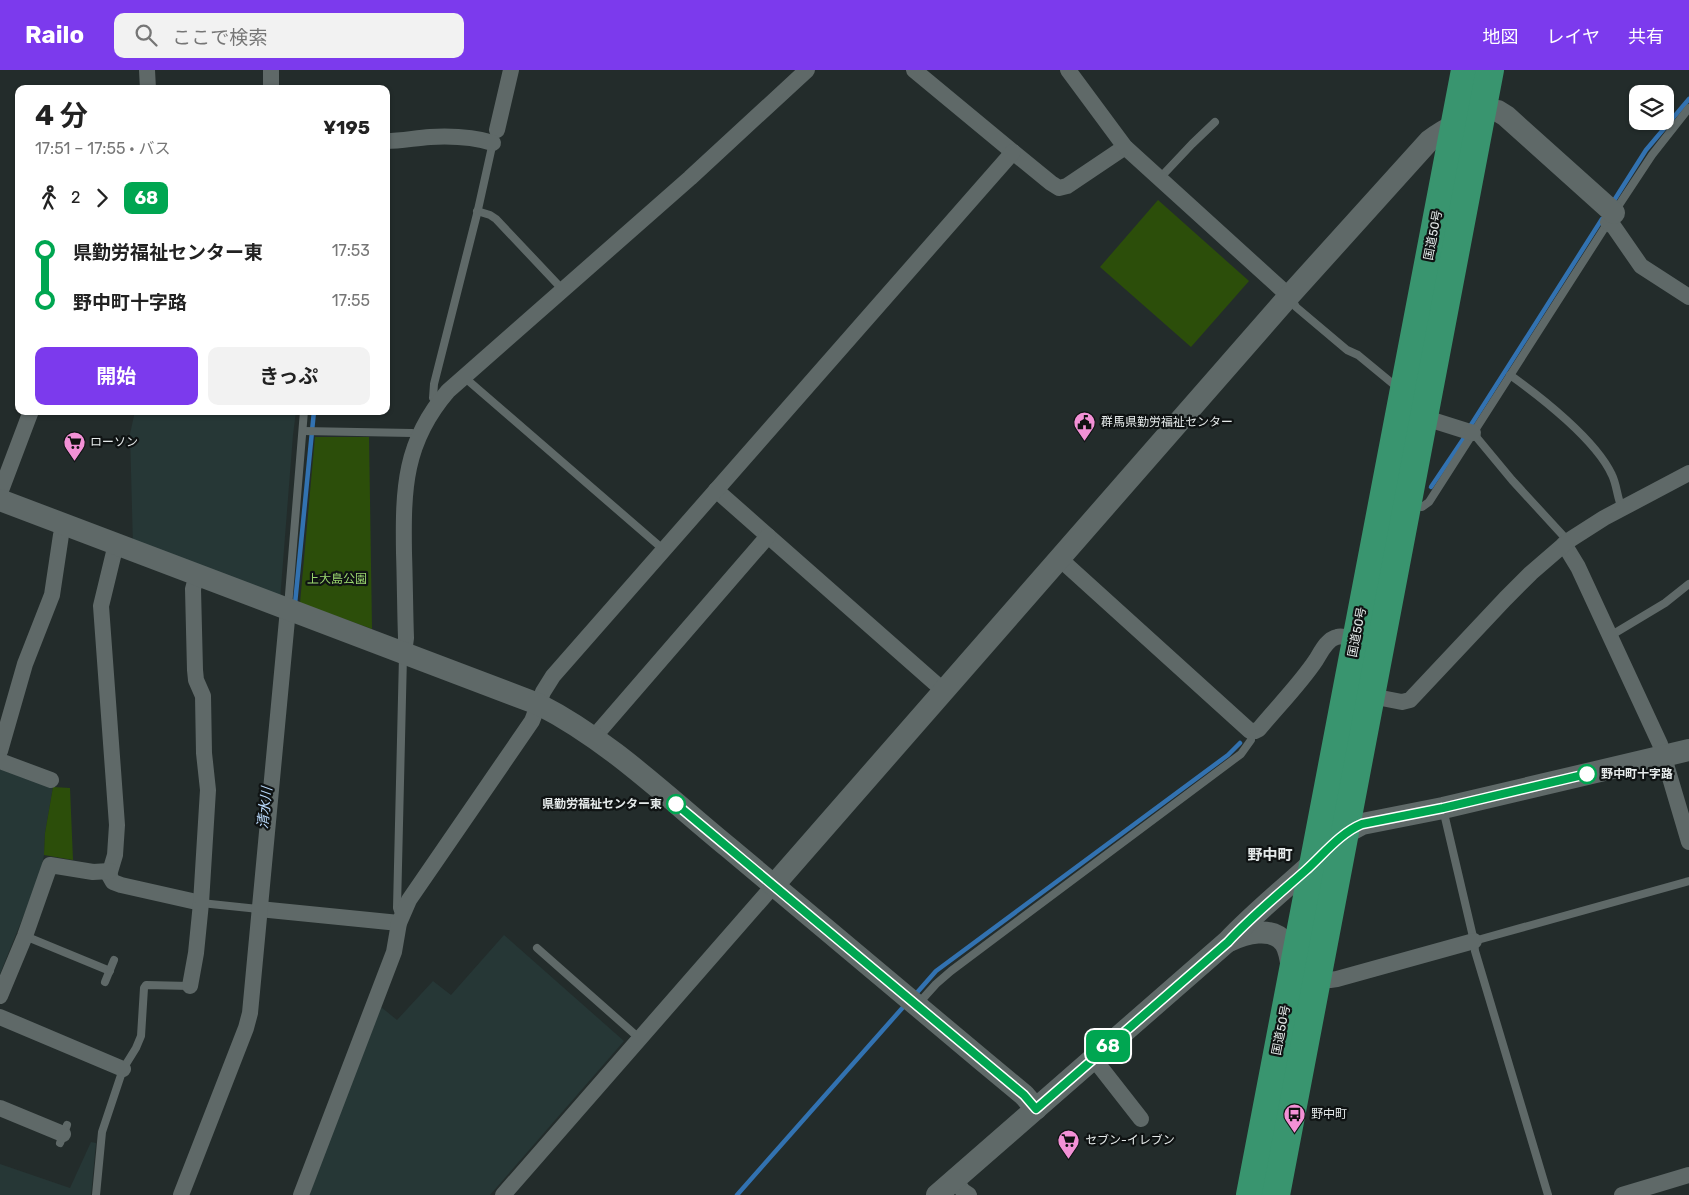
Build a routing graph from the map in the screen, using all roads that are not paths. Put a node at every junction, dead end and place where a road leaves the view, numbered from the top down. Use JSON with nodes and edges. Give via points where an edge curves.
{"nodes":[{"id":1,"x":147,"y":70,"type":"edge"},
{"id":2,"x":270,"y":70,"type":"edge"},
{"id":3,"x":511,"y":70,"type":"edge"},
{"id":4,"x":807,"y":70,"type":"edge"},
{"id":5,"x":914,"y":70,"type":"edge"},
{"id":6,"x":1068,"y":70,"type":"edge"},
{"id":7,"x":1465,"y":70,"type":"edge"},
{"id":8,"x":1490,"y":70,"type":"edge"},
{"id":9,"x":148,"y":85,"type":"edge"},
{"id":10,"x":271,"y":85,"type":"edge"},
{"id":11,"x":1689,"y":108,"type":"edge"},
{"id":12,"x":1482,"y":113,"type":"junction"},
{"id":13,"x":1686,"y":117,"type":"edge"},
{"id":14,"x":1215,"y":122,"type":"dead end"},
{"id":15,"x":1455,"y":125,"type":"junction"},
{"id":16,"x":495,"y":136,"type":"junction"},
{"id":17,"x":390,"y":141,"type":"edge"},
{"id":18,"x":1125,"y":147,"type":"junction"},
{"id":19,"x":1013,"y":152,"type":"junction"},
{"id":20,"x":1159,"y":178,"type":"junction"},
{"id":21,"x":477,"y":210,"type":"junction"},
{"id":22,"x":1611,"y":217,"type":"junction"},
{"id":23,"x":563,"y":290,"type":"junction"},
{"id":24,"x":1289,"y":296,"type":"junction"},
{"id":25,"x":1689,"y":297,"type":"edge"},
{"id":26,"x":1510,"y":375,"type":"junction"},
{"id":27,"x":464,"y":377,"type":"junction"},
{"id":28,"x":1404,"y":393,"type":"junction"},
{"id":29,"x":438,"y":403,"type":"junction"},
{"id":30,"x":29,"y":415,"type":"edge"},
{"id":31,"x":304,"y":415,"type":"edge"},
{"id":32,"x":1425,"y":416,"type":"junction"},
{"id":33,"x":303,"y":431,"type":"junction"},
{"id":34,"x":1473,"y":433,"type":"junction"},
{"id":35,"x":420,"y":436,"type":"junction"},
{"id":36,"x":1689,"y":473,"type":"edge"},
{"id":37,"x":716,"y":490,"type":"junction"},
{"id":38,"x":0,"y":493,"type":"edge"},
{"id":39,"x":0,"y":500,"type":"edge"},
{"id":40,"x":1407,"y":505,"type":"junction"},
{"id":41,"x":1622,"y":508,"type":"junction"},
{"id":42,"x":64,"y":524,"type":"junction"},
{"id":43,"x":768,"y":536,"type":"junction"},
{"id":44,"x":1566,"y":542,"type":"junction"},
{"id":45,"x":116,"y":544,"type":"junction"},
{"id":46,"x":664,"y":550,"type":"junction"},
{"id":47,"x":1060,"y":559,"type":"junction"},
{"id":48,"x":197,"y":574,"type":"junction"},
{"id":49,"x":1689,"y":584,"type":"edge"},
{"id":50,"x":288,"y":609,"type":"junction"},
{"id":51,"x":1610,"y":636,"type":"junction"},
{"id":52,"x":1356,"y":641,"type":"junction"},
{"id":53,"x":404,"y":653,"type":"junction"},
{"id":54,"x":944,"y":691,"type":"junction"},
{"id":55,"x":1371,"y":696,"type":"junction"},
{"id":56,"x":538,"y":704,"type":"junction"},
{"id":57,"x":1252,"y":731,"type":"junction"},
{"id":58,"x":594,"y":737,"type":"junction"},
{"id":59,"x":1689,"y":750,"type":"edge"},
{"id":60,"x":0,"y":751,"type":"edge"},
{"id":61,"x":1664,"y":756,"type":"junction"},
{"id":62,"x":0,"y":761,"type":"edge"},
{"id":63,"x":51,"y":780,"type":"dead end"},
{"id":64,"x":1443,"y":808,"type":"junction"},
{"id":65,"x":1345,"y":833,"type":"junction"},
{"id":66,"x":1689,"y":842,"type":"edge"},
{"id":67,"x":1314,"y":863,"type":"junction"},
{"id":68,"x":110,"y":871,"type":"junction"},
{"id":69,"x":1689,"y":881,"type":"edge"},
{"id":70,"x":774,"y":885,"type":"junction"},
{"id":71,"x":201,"y":903,"type":"junction"},
{"id":72,"x":260,"y":909,"type":"junction"},
{"id":73,"x":401,"y":919,"type":"junction"},
{"id":74,"x":25,"y":936,"type":"junction"},
{"id":75,"x":1474,"y":941,"type":"junction"},
{"id":76,"x":1228,"y":942,"type":"junction"},
{"id":77,"x":537,"y":948,"type":"dead end"},
{"id":78,"x":114,"y":960,"type":"dead end"},
{"id":79,"x":110,"y":971,"type":"junction"},
{"id":80,"x":1305,"y":974,"type":"junction"},
{"id":81,"x":105,"y":982,"type":"dead end"},
{"id":82,"x":190,"y":986,"type":"joint"},
{"id":83,"x":0,"y":996,"type":"edge"},
{"id":84,"x":916,"y":1005,"type":"junction"},
{"id":85,"x":0,"y":1017,"type":"edge"},
{"id":86,"x":639,"y":1038,"type":"junction"},
{"id":87,"x":1094,"y":1059,"type":"junction"},
{"id":88,"x":123,"y":1069,"type":"junction"},
{"id":89,"x":0,"y":1108,"type":"edge"},
{"id":90,"x":1036,"y":1109,"type":"junction"},
{"id":91,"x":1141,"y":1119,"type":"dead end"},
{"id":92,"x":63,"y":1134,"type":"dead end"},
{"id":93,"x":1689,"y":1176,"type":"edge"},
{"id":94,"x":962,"y":1187,"type":"edge"},
{"id":95,"x":96,"y":1195,"type":"edge"},
{"id":96,"x":181,"y":1195,"type":"edge"},
{"id":97,"x":301,"y":1195,"type":"edge"},
{"id":98,"x":503,"y":1195,"type":"edge"},
{"id":99,"x":937,"y":1195,"type":"edge"},
{"id":100,"x":1250,"y":1195,"type":"edge"},
{"id":101,"x":1276,"y":1195,"type":"edge"},
{"id":102,"x":1548,"y":1195,"type":"edge"},
{"id":103,"x":1622,"y":1195,"type":"edge"}],
"edges":[{"from":1,"to":9,"type":"street"},
{"from":2,"to":10,"type":"street"},
{"from":3,"to":16,"type":"street"},
{"from":4,"to":23,"type":"street"},
{"from":5,"to":19,"type":"street"},
{"from":6,"to":18,"type":"street"},
{"from":7,"to":15,"type":"highway","name":"国道50号"},
{"from":8,"to":12,"type":"highway","name":"国道50号"},
{"from":11,"to":13,"type":"lane"},
{"from":12,"to":15,"type":"street"},
{"from":12,"to":22,"type":"street","via":[[1494,110],[1502,113]]},
{"from":12,"to":32,"type":"highway","name":"国道50号"},
{"from":13,"to":22,"type":"lane","via":[[1652,155]]},
{"from":14,"to":20,"type":"lane"},
{"from":15,"to":24,"type":"street","via":[[1436,135],[1418,151]]},
{"from":15,"to":28,"type":"highway","name":"国道50号"},
{"from":16,"to":17,"type":"street"},
{"from":16,"to":21,"type":"lane"},
{"from":18,"to":19,"type":"street","via":[[1063,188],[1051,183]]},
{"from":18,"to":20,"type":"street"},
{"from":19,"to":37,"type":"street"},
{"from":20,"to":24,"type":"street"},
{"from":21,"to":23,"type":"lane","via":[[496,219]]},
{"from":21,"to":29,"type":"lane","via":[[434,384],[433,398]]},
{"from":22,"to":25,"type":"street","via":[[1614,227],[1641,266]]},
{"from":22,"to":26,"type":"lane"},
{"from":23,"to":27,"type":"street"},
{"from":24,"to":28,"type":"lane","via":[[1296,307]]},
{"from":24,"to":47,"type":"street"},
{"from":26,"to":34,"type":"lane"},
{"from":26,"to":41,"type":"lane","via":[[1572,426],[1595,450],[1612,474]]},
{"from":27,"to":29,"type":"street"},
{"from":27,"to":46,"type":"lane"},
{"from":28,"to":32,"type":"street"},
{"from":28,"to":52,"type":"highway","name":"国道50号"},
{"from":29,"to":35,"type":"street"},
{"from":30,"to":38,"type":"street"},
{"from":31,"to":33,"type":"lane"},
{"from":32,"to":34,"type":"street"},
{"from":32,"to":40,"type":"highway","name":"国道50号"},
{"from":33,"to":35,"type":"lane","via":[[412,433]]},
{"from":33,"to":50,"type":"lane"},
{"from":34,"to":40,"type":"lane","via":[[1430,502],[1422,507]]},
{"from":34,"to":44,"type":"lane"},
{"from":35,"to":53,"type":"street","via":[[404,490]]},
{"from":36,"to":41,"type":"street"},
{"from":37,"to":43,"type":"street"},
{"from":37,"to":46,"type":"street"},
{"from":39,"to":42,"type":"street"},
{"from":40,"to":55,"type":"highway","name":"国道50号"},
{"from":41,"to":44,"type":"street"},
{"from":42,"to":45,"type":"street"},
{"from":42,"to":60,"type":"street","via":[[52,594],[25,664]]},
{"from":43,"to":54,"type":"street"},
{"from":43,"to":58,"type":"street"},
{"from":44,"to":51,"type":"street"},
{"from":44,"to":55,"type":"street","via":[[1505,599],[1414,697],[1402,702]]},
{"from":45,"to":48,"type":"street"},
{"from":45,"to":68,"type":"street","via":[[102,606],[117,825],[115,855]]},
{"from":46,"to":56,"type":"street","via":[[553,676]]},
{"from":47,"to":54,"type":"street"},
{"from":47,"to":57,"type":"street"},
{"from":48,"to":50,"type":"street"},
{"from":48,"to":71,"type":"street","via":[[193,589],[195,670],[203,696],[208,790]]},
{"from":49,"to":51,"type":"lane","via":[[1666,603]]},
{"from":50,"to":53,"type":"street"},
{"from":50,"to":72,"type":"street"},
{"from":51,"to":61,"type":"street"},
{"from":52,"to":57,"type":"street","via":[[1337,637],[1328,643],[1309,671],[1259,728]]},
{"from":52,"to":67,"type":"highway","name":"国道50号"},
{"from":53,"to":56,"type":"street"},
{"from":53,"to":73,"type":"lane","via":[[396,872],[397,908]]},
{"from":54,"to":70,"type":"street"},
{"from":55,"to":65,"type":"highway","name":"国道50号"},
{"from":56,"to":58,"type":"street"},
{"from":56,"to":73,"type":"street","via":[[532,721],[409,900]]},
{"from":57,"to":84,"type":"lane","via":[[1251,740],[1241,754],[951,971]]},
{"from":58,"to":70,"type":"street"},
{"from":59,"to":61,"type":"street"},
{"from":61,"to":64,"type":"street"},
{"from":61,"to":66,"type":"street"},
{"from":62,"to":63,"type":"street"},
{"from":64,"to":65,"type":"street","via":[[1362,824]]},
{"from":64,"to":75,"type":"lane"},
{"from":65,"to":67,"type":"street"},
{"from":65,"to":80,"type":"highway","name":"国道50号"},
{"from":67,"to":76,"type":"street"},
{"from":67,"to":80,"type":"highway","name":"国道50号"},
{"from":68,"to":71,"type":"street","via":[[110,879],[121,885]]},
{"from":68,"to":74,"type":"street","via":[[93,872],[50,865]]},
{"from":69,"to":75,"type":"lane"},
{"from":70,"to":84,"type":"street"},
{"from":70,"to":86,"type":"street"},
{"from":71,"to":72,"type":"lane"},
{"from":71,"to":82,"type":"street"},
{"from":72,"to":73,"type":"street"},
{"from":72,"to":96,"type":"street","via":[[248,1020]]},
{"from":73,"to":97,"type":"street","via":[[394,952]]},
{"from":74,"to":79,"type":"lane"},
{"from":74,"to":83,"type":"street"},
{"from":75,"to":80,"type":"street","via":[[1337,979]]},
{"from":75,"to":102,"type":"lane"},
{"from":76,"to":80,"type":"street","via":[[1258,932],[1276,936],[1285,943]]},
{"from":76,"to":87,"type":"street"},
{"from":77,"to":86,"type":"lane"},
{"from":78,"to":79,"type":"lane"},
{"from":79,"to":81,"type":"lane"},
{"from":80,"to":100,"type":"highway","name":"国道50号"},
{"from":80,"to":101,"type":"highway","name":"国道50号"},
{"from":82,"to":88,"type":"lane","via":[[146,985],[140,1036]]},
{"from":84,"to":90,"type":"street","via":[[1024,1095]]},
{"from":85,"to":88,"type":"street"},
{"from":86,"to":98,"type":"street"},
{"from":87,"to":90,"type":"street"},
{"from":87,"to":91,"type":"street"},
{"from":88,"to":95,"type":"lane","via":[[102,1132]]},
{"from":89,"to":92,"type":"street"},
{"from":90,"to":94,"type":"street"},
{"from":93,"to":103,"type":"street"},
{"from":94,"to":99,"type":"street"}]}
